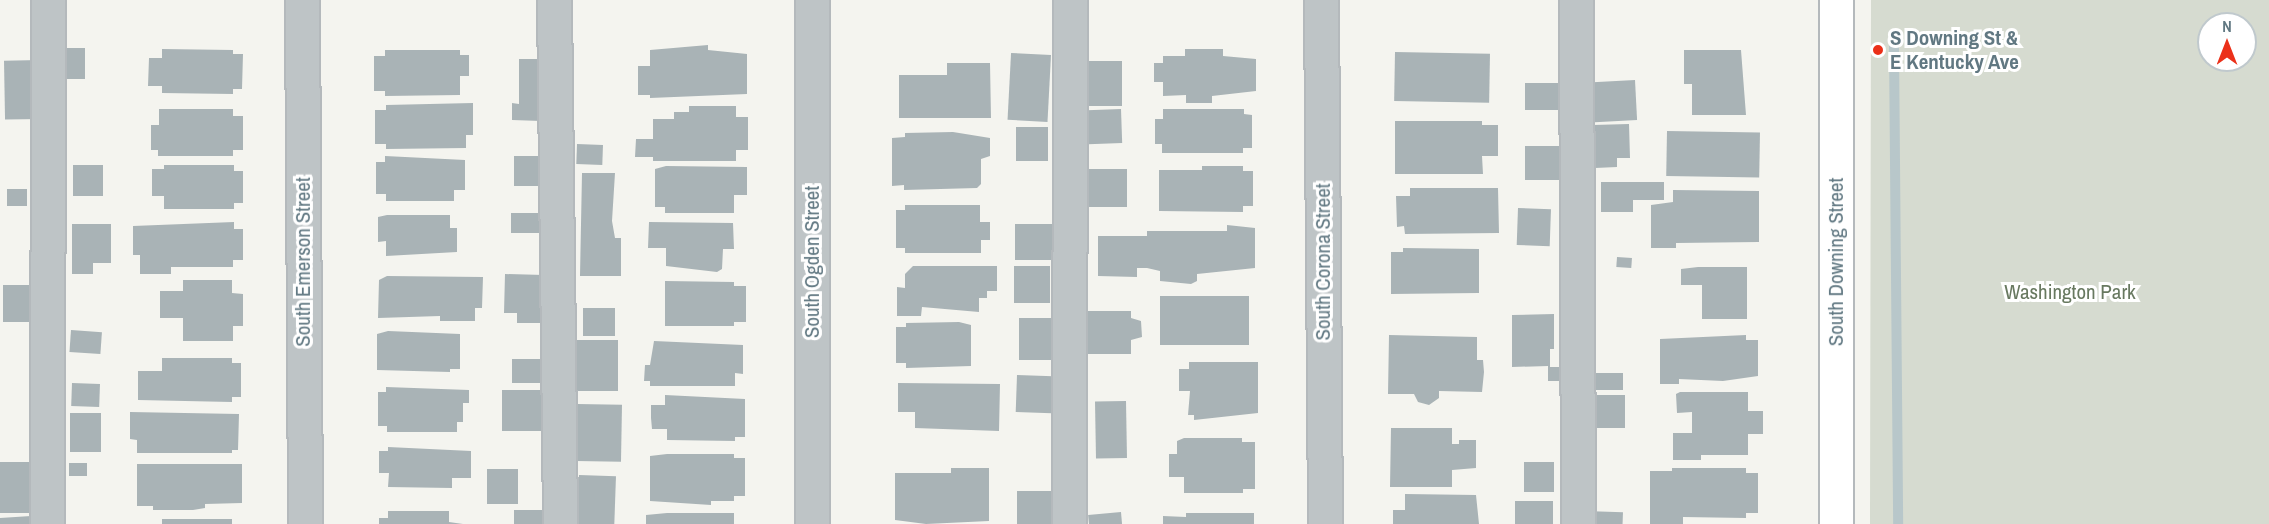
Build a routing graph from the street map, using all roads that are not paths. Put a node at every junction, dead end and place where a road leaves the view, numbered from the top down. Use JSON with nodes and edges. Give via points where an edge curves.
{"nodes":[{"id":1,"x":48,"y":0,"type":"edge"},
{"id":2,"x":302,"y":0,"type":"edge"},
{"id":3,"x":554,"y":0,"type":"edge"},
{"id":4,"x":812,"y":0,"type":"edge"},
{"id":5,"x":1070,"y":0,"type":"edge"},
{"id":6,"x":1321,"y":0,"type":"edge"},
{"id":7,"x":1576,"y":0,"type":"edge"},
{"id":8,"x":1836,"y":0,"type":"edge"},
{"id":9,"x":46,"y":524,"type":"edge"},
{"id":10,"x":304,"y":524,"type":"edge"},
{"id":11,"x":560,"y":524,"type":"edge"},
{"id":12,"x":812,"y":524,"type":"edge"},
{"id":13,"x":1069,"y":524,"type":"edge"},
{"id":14,"x":1325,"y":524,"type":"edge"},
{"id":15,"x":1578,"y":524,"type":"edge"},
{"id":16,"x":1836,"y":524,"type":"edge"}],
"edges":[{"from":1,"to":9,"type":"street"},
{"from":2,"to":10,"type":"street","name":"South Emerson Street"},
{"from":3,"to":11,"type":"street"},
{"from":4,"to":12,"type":"street","name":"South Ogden Street"},
{"from":5,"to":13,"type":"street"},
{"from":6,"to":14,"type":"street","name":"South Corona Street"},
{"from":7,"to":15,"type":"street"},
{"from":8,"to":16,"type":"main road","name":"South Downing Street"}]}
